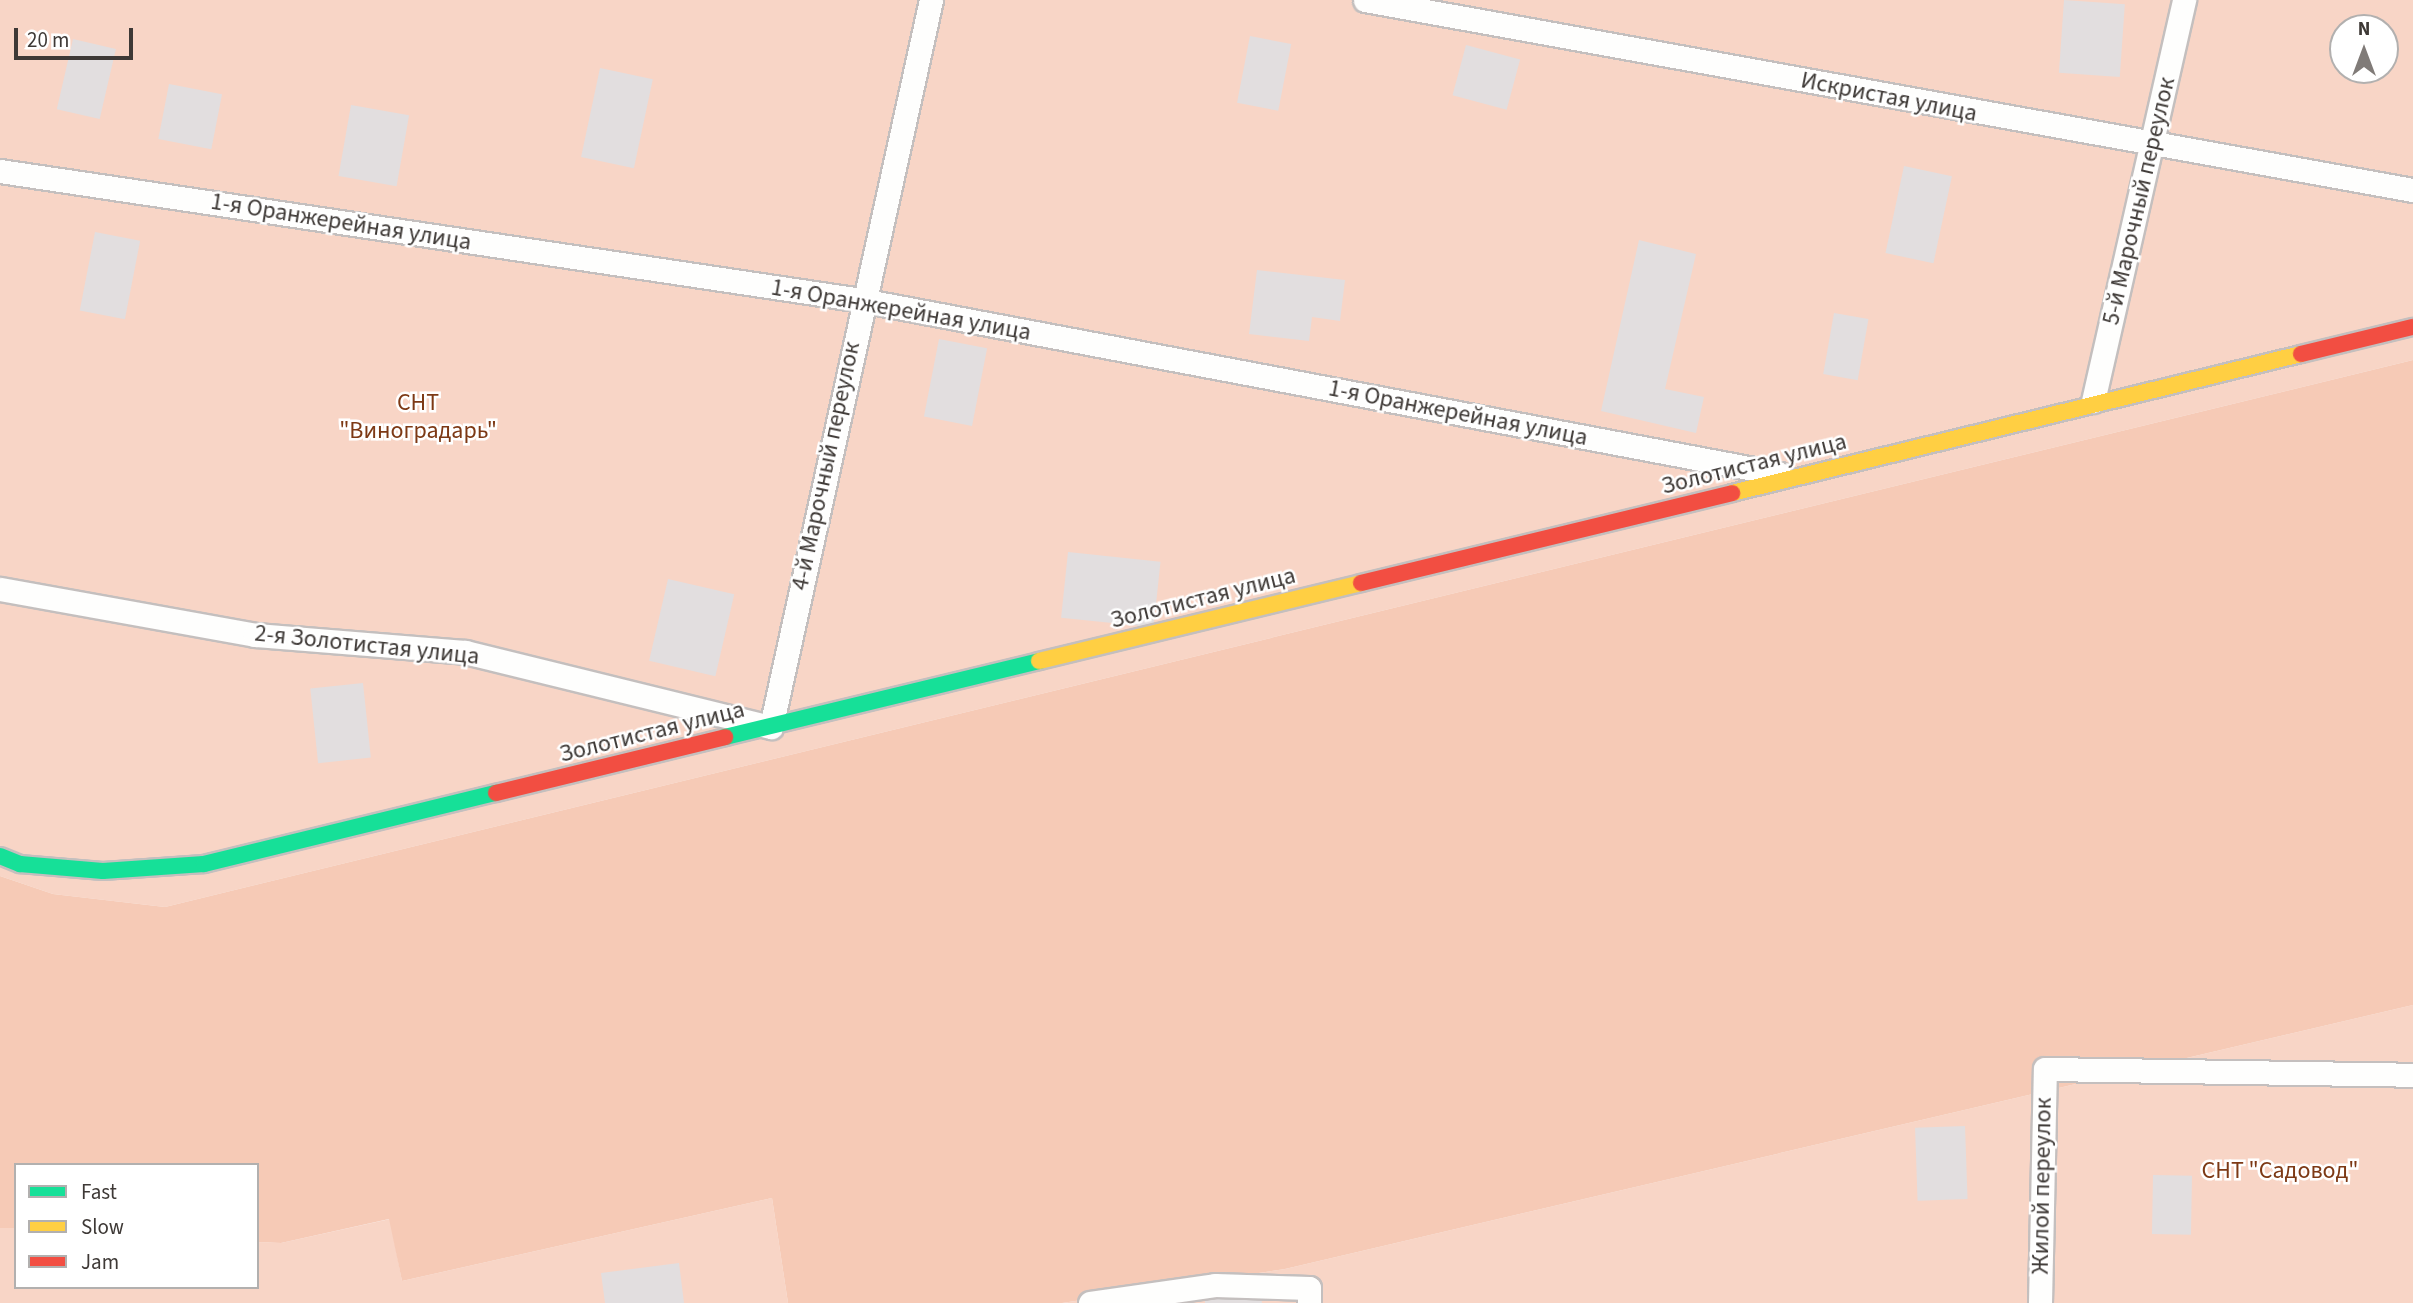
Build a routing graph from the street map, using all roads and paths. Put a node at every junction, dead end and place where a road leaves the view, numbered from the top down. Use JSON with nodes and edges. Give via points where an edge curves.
{"nodes":[{"id":1,"x":931,"y":0,"type":"edge"},
{"id":2,"x":1365,"y":0,"type":"edge"},
{"id":3,"x":2185,"y":0,"type":"edge"},
{"id":4,"x":2150,"y":146,"type":"junction"},
{"id":5,"x":0,"y":171,"type":"edge"},
{"id":6,"x":2413,"y":190,"type":"edge"},
{"id":7,"x":861,"y":300,"type":"junction"},
{"id":8,"x":2413,"y":327,"type":"edge"},
{"id":9,"x":2093,"y":401,"type":"junction"},
{"id":10,"x":1796,"y":478,"type":"junction"},
{"id":11,"x":0,"y":589,"type":"edge"},
{"id":12,"x":771,"y":727,"type":"junction"},
{"id":13,"x":0,"y":856,"type":"edge"},
{"id":14,"x":2413,"y":1075,"type":"edge"},
{"id":15,"x":1309,"y":1296,"type":"edge"},
{"id":16,"x":1090,"y":1303,"type":"edge"},
{"id":17,"x":2040,"y":1303,"type":"edge"}],
"edges":[{"from":1,"to":7,"type":"lane","name":"4-й Марочный переулок"},
{"from":2,"to":4,"type":"lane","name":"Искристая улица"},
{"from":3,"to":4,"type":"lane","name":"5-й Марочный переулок"},
{"from":4,"to":6,"type":"lane","name":"Искристая улица"},
{"from":4,"to":9,"type":"lane","name":"5-й Марочный переулок"},
{"from":5,"to":7,"type":"lane","name":"1-я Оранжерейная улица"},
{"from":7,"to":10,"type":"lane","name":"1-я Оранжерейная улица"},
{"from":7,"to":12,"type":"lane","name":"4-й Марочный переулок"},
{"from":8,"to":9,"type":"street","name":"Золотистая улица"},
{"from":9,"to":10,"type":"street","name":"Золотистая улица"},
{"from":10,"to":12,"type":"street","name":"Золотистая улица"},
{"from":11,"to":12,"type":"lane","name":"2-я Золотистая улица","via":[[255,635],[465,652]]},
{"from":12,"to":13,"type":"street","name":"Золотистая улица","via":[[204,863],[103,871],[20,863]]},
{"from":14,"to":17,"type":"lane","name":"Жилой переулок","via":[[2045,1069]]},
{"from":15,"to":16,"type":"lane","via":[[1214,1285]]}]}
